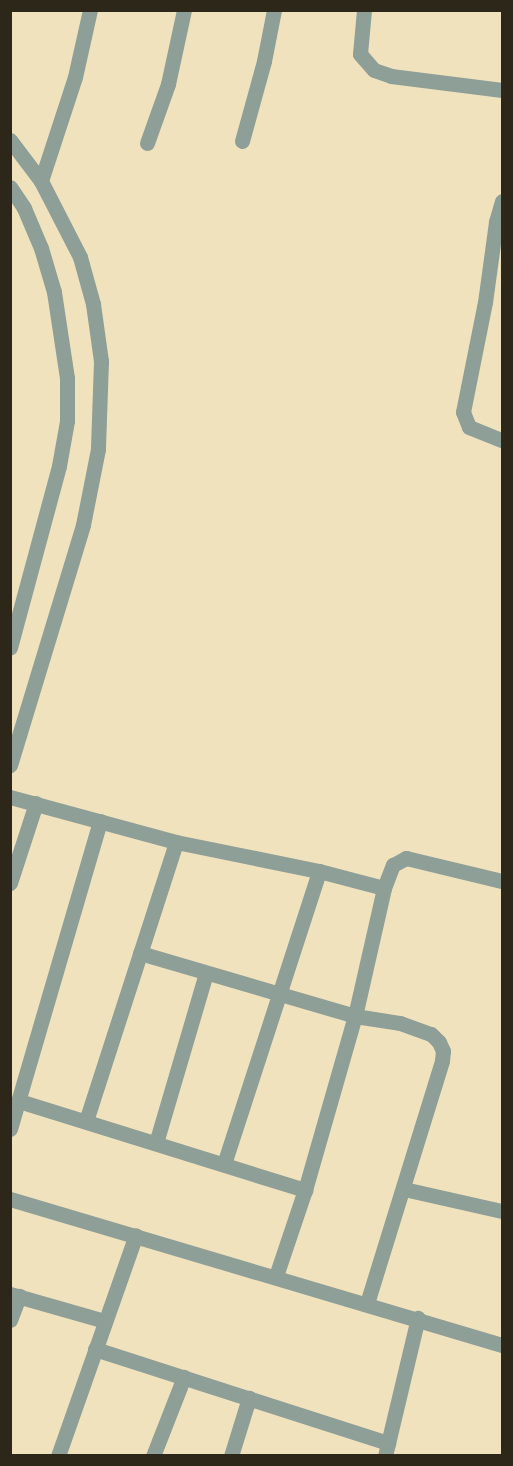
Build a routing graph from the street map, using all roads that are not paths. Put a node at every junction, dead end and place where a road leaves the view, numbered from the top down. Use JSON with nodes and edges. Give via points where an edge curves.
{"nodes":[{"id":1,"x":90,"y":10,"type":"edge"},
{"id":2,"x":184,"y":10,"type":"edge"},
{"id":3,"x":274,"y":10,"type":"edge"},
{"id":4,"x":364,"y":10,"type":"edge"},
{"id":5,"x":502,"y":90,"type":"edge"},
{"id":6,"x":10,"y":140,"type":"edge"},
{"id":7,"x":242,"y":141,"type":"dead end"},
{"id":8,"x":147,"y":143,"type":"dead end"},
{"id":9,"x":41,"y":181,"type":"junction"},
{"id":10,"x":10,"y":187,"type":"edge"},
{"id":11,"x":502,"y":201,"type":"edge"},
{"id":12,"x":499,"y":243,"type":"edge"},
{"id":13,"x":502,"y":440,"type":"edge"},
{"id":14,"x":10,"y":646,"type":"edge"},
{"id":15,"x":10,"y":765,"type":"edge"},
{"id":16,"x":10,"y":796,"type":"edge"},
{"id":17,"x":36,"y":803,"type":"junction"},
{"id":18,"x":100,"y":821,"type":"junction"},
{"id":19,"x":176,"y":842,"type":"junction"},
{"id":20,"x":319,"y":871,"type":"junction"},
{"id":21,"x":502,"y":881,"type":"edge"},
{"id":22,"x":10,"y":883,"type":"edge"},
{"id":23,"x":384,"y":888,"type":"junction"},
{"id":24,"x":140,"y":953,"type":"junction"},
{"id":25,"x":206,"y":973,"type":"junction"},
{"id":26,"x":278,"y":995,"type":"junction"},
{"id":27,"x":355,"y":1016,"type":"junction"},
{"id":28,"x":19,"y":1101,"type":"junction"},
{"id":29,"x":86,"y":1122,"type":"junction"},
{"id":30,"x":10,"y":1129,"type":"edge"},
{"id":31,"x":156,"y":1143,"type":"junction"},
{"id":32,"x":224,"y":1164,"type":"junction"},
{"id":33,"x":404,"y":1189,"type":"junction"},
{"id":34,"x":304,"y":1190,"type":"junction"},
{"id":35,"x":10,"y":1199,"type":"edge"},
{"id":36,"x":502,"y":1211,"type":"edge"},
{"id":37,"x":136,"y":1235,"type":"junction"},
{"id":38,"x":276,"y":1276,"type":"junction"},
{"id":39,"x":15,"y":1295,"type":"edge"},
{"id":40,"x":367,"y":1303,"type":"junction"},
{"id":41,"x":418,"y":1318,"type":"junction"},
{"id":42,"x":10,"y":1320,"type":"edge"},
{"id":43,"x":105,"y":1321,"type":"junction"},
{"id":44,"x":502,"y":1345,"type":"edge"},
{"id":45,"x":95,"y":1349,"type":"junction"},
{"id":46,"x":184,"y":1377,"type":"junction"},
{"id":47,"x":249,"y":1398,"type":"junction"},
{"id":48,"x":386,"y":1449,"type":"edge"},
{"id":49,"x":58,"y":1455,"type":"edge"},
{"id":50,"x":153,"y":1455,"type":"edge"},
{"id":51,"x":231,"y":1455,"type":"edge"}],
"edges":[{"from":1,"to":9,"type":"street","via":[[75,77]]},
{"from":2,"to":8,"type":"street","via":[[168,84]]},
{"from":3,"to":7,"type":"street"},
{"from":4,"to":5,"type":"street","via":[[360,54],[374,70],[391,76]]},
{"from":6,"to":9,"type":"street"},
{"from":9,"to":15,"type":"street","via":[[80,258],[93,304],[101,361],[98,449],[83,525]]},
{"from":10,"to":14,"type":"street","via":[[41,248],[54,292],[67,388],[67,421],[59,466]]},
{"from":11,"to":12,"type":"street","via":[[496,222]]},
{"from":12,"to":13,"type":"street","via":[[463,412],[469,427]]},
{"from":16,"to":17,"type":"street"},
{"from":17,"to":18,"type":"street"},
{"from":17,"to":22,"type":"street"},
{"from":18,"to":19,"type":"street"},
{"from":18,"to":28,"type":"street"},
{"from":19,"to":20,"type":"street"},
{"from":19,"to":24,"type":"street"},
{"from":20,"to":23,"type":"street"},
{"from":20,"to":26,"type":"street"},
{"from":21,"to":23,"type":"street","via":[[406,858],[393,865]]},
{"from":23,"to":27,"type":"street"},
{"from":24,"to":25,"type":"street"},
{"from":24,"to":29,"type":"street"},
{"from":25,"to":26,"type":"street"},
{"from":25,"to":31,"type":"street"},
{"from":26,"to":27,"type":"street"},
{"from":26,"to":32,"type":"street"},
{"from":27,"to":33,"type":"street","via":[[418,1028],[431,1034],[443,1051]]},
{"from":27,"to":34,"type":"street"},
{"from":28,"to":29,"type":"street"},
{"from":28,"to":30,"type":"street"},
{"from":29,"to":31,"type":"street"},
{"from":31,"to":32,"type":"street"},
{"from":32,"to":34,"type":"street"},
{"from":33,"to":36,"type":"street"},
{"from":33,"to":40,"type":"street"},
{"from":34,"to":38,"type":"street"},
{"from":35,"to":37,"type":"street"},
{"from":37,"to":38,"type":"street"},
{"from":37,"to":43,"type":"street"},
{"from":38,"to":40,"type":"street"},
{"from":39,"to":42,"type":"street"},
{"from":39,"to":43,"type":"street"},
{"from":40,"to":41,"type":"street"},
{"from":41,"to":44,"type":"street"},
{"from":41,"to":48,"type":"street"},
{"from":43,"to":45,"type":"street"},
{"from":45,"to":46,"type":"street"},
{"from":45,"to":49,"type":"street"},
{"from":46,"to":47,"type":"street"},
{"from":46,"to":50,"type":"street"},
{"from":47,"to":48,"type":"street"},
{"from":47,"to":51,"type":"street"}]}
